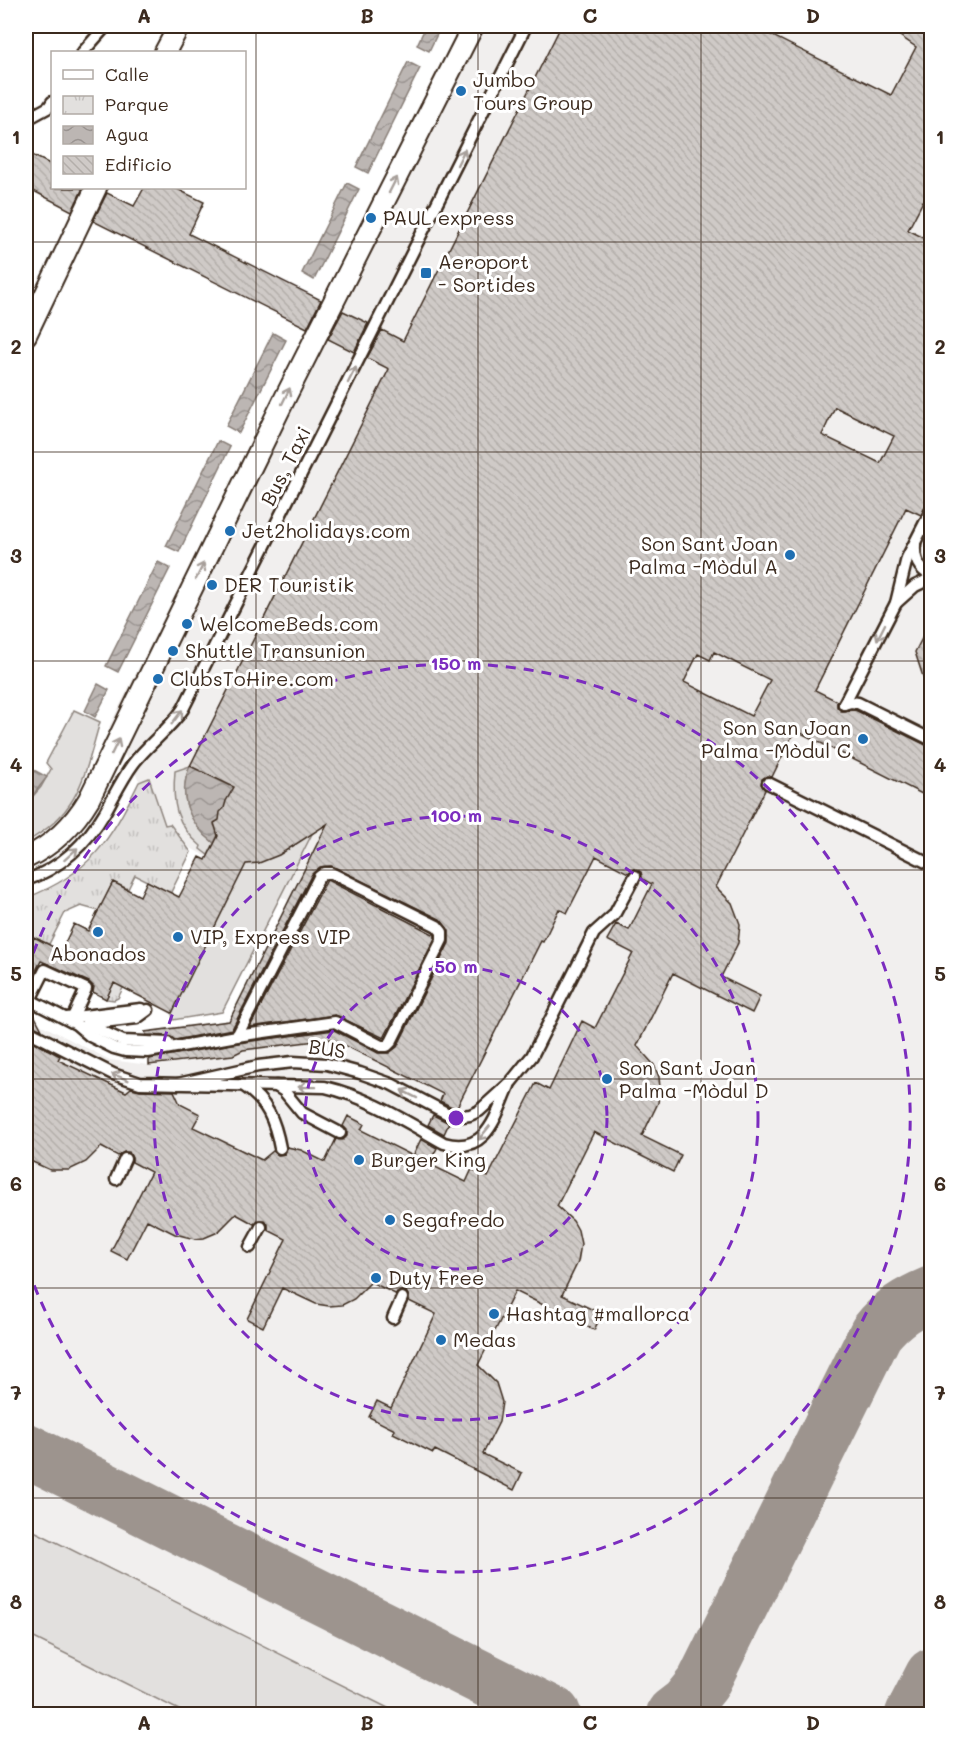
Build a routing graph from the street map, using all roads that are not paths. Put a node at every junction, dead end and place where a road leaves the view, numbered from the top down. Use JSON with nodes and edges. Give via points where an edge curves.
{"nodes":[{"id":1,"x":106,"y":26,"type":"edge"},
{"id":2,"x":179,"y":26,"type":"edge"},
{"id":3,"x":473,"y":26,"type":"edge"},
{"id":4,"x":526,"y":26,"type":"edge"},
{"id":5,"x":84,"y":51,"type":"edge"},
{"id":6,"x":166,"y":51,"type":"edge"},
{"id":7,"x":51,"y":104,"type":"edge"},
{"id":8,"x":26,"y":117,"type":"edge"},
{"id":9,"x":96,"y":189,"type":"edge"},
{"id":10,"x":26,"y":335,"type":"edge"},
{"id":11,"x":932,"y":509,"type":"edge"},
{"id":12,"x":915,"y":541,"type":"junction"},
{"id":13,"x":932,"y":577,"type":"edge"},
{"id":14,"x":896,"y":603,"type":"junction"},
{"id":15,"x":932,"y":740,"type":"edge"},
{"id":16,"x":768,"y":783,"type":"dead end"},
{"id":17,"x":26,"y":858,"type":"edge"},
{"id":18,"x":932,"y":865,"type":"edge"},
{"id":19,"x":635,"y":876,"type":"dead end"},
{"id":20,"x":26,"y":880,"type":"edge"},
{"id":21,"x":28,"y":999,"type":"edge"},
{"id":22,"x":79,"y":1021,"type":"junction"},
{"id":23,"x":26,"y":1030,"type":"edge"},
{"id":24,"x":237,"y":1036,"type":"junction"},
{"id":25,"x":511,"y":1082,"type":"junction"},
{"id":26,"x":178,"y":1084,"type":"junction"},
{"id":27,"x":244,"y":1085,"type":"junction"},
{"id":28,"x":276,"y":1086,"type":"junction"},
{"id":29,"x":340,"y":1133,"type":"dead end"},
{"id":30,"x":280,"y":1148,"type":"dead end"},
{"id":31,"x":125,"y":1159,"type":"dead end"},
{"id":32,"x":116,"y":1179,"type":"dead end"},
{"id":33,"x":261,"y":1227,"type":"dead end"},
{"id":34,"x":250,"y":1247,"type":"dead end"},
{"id":35,"x":402,"y":1298,"type":"dead end"},
{"id":36,"x":393,"y":1318,"type":"dead end"}],
"edges":[{"from":1,"to":5,"type":"lane"},
{"from":2,"to":6,"type":"street"},
{"from":17,"to":3,"type":"street","one_way":true,"via":[[63,833],[89,799],[286,394]]},
{"from":20,"to":4,"type":"lane","name":"Bus, Taxi","one_way":true,"via":[[76,850],[94,829],[133,763],[183,709]]},
{"from":7,"to":8,"type":"lane"},
{"from":9,"to":10,"type":"street"},
{"from":11,"to":12,"type":"lane"},
{"from":12,"to":13,"type":"lane","via":[[916,562]]},
{"from":12,"to":14,"type":"lane"},
{"from":13,"to":14,"type":"lane"},
{"from":14,"to":15,"type":"lane","one_way":true,"via":[[844,704],[858,703]]},
{"from":16,"to":18,"type":"lane"},
{"from":19,"to":25,"type":"lane","via":[[614,915],[594,933],[532,1056]]},
{"from":21,"to":22,"type":"lane"},
{"from":21,"to":22,"type":"lane","via":[[45,970],[86,989]]},
{"from":22,"to":22,"type":"lane","via":[[145,1009],[136,1018]]},
{"from":22,"to":24,"type":"lane","via":[[90,1036],[125,1051],[148,1052]]},
{"from":26,"to":23,"type":"lane","one_way":true,"via":[[126,1079]]},
{"from":24,"to":24,"type":"lane","via":[[335,1022],[387,1046],[442,940],[442,932],[437,926],[324,873]]},
{"from":25,"to":26,"type":"lane","name":"BUS","one_way":true,"via":[[479,1111],[462,1118],[391,1084],[327,1064],[258,1066]]},
{"from":25,"to":28,"type":"lane","one_way":true,"via":[[488,1131],[466,1146],[444,1143],[345,1092],[325,1087]]},
{"from":26,"to":27,"type":"lane"},
{"from":27,"to":28,"type":"lane"},
{"from":27,"to":30,"type":"lane","via":[[267,1106]]},
{"from":28,"to":29,"type":"lane","via":[[302,1113]]},
{"from":31,"to":32,"type":"lane"},
{"from":33,"to":34,"type":"lane"},
{"from":35,"to":36,"type":"lane"}]}
